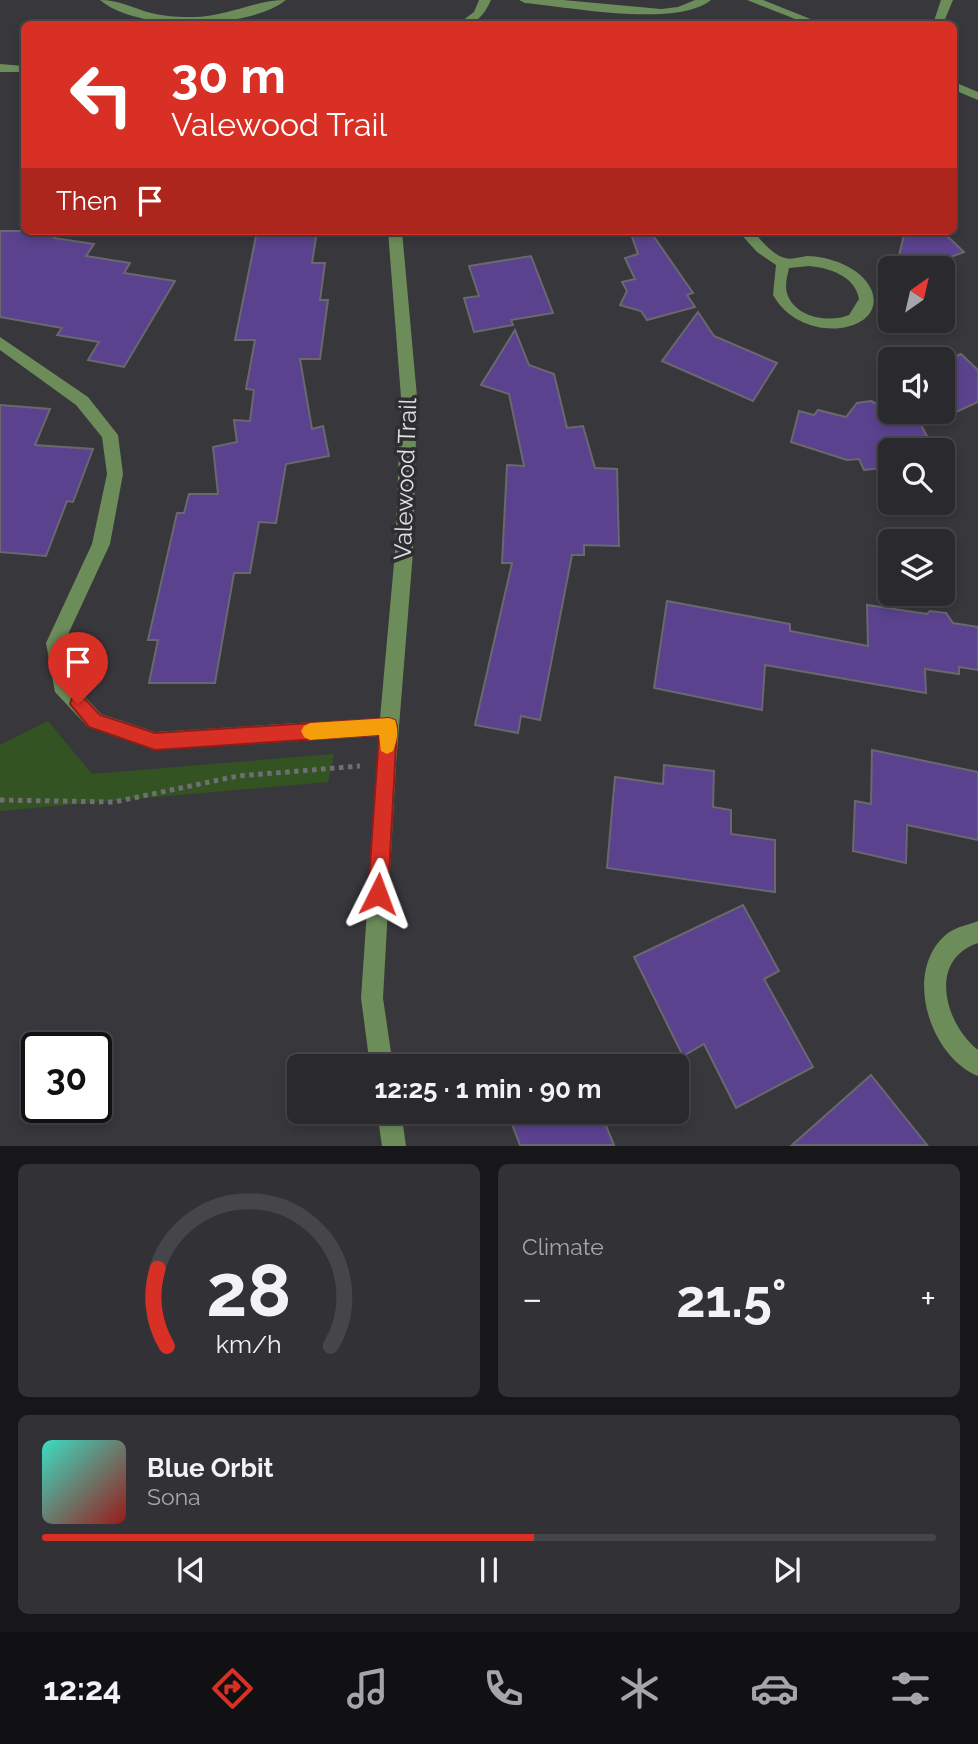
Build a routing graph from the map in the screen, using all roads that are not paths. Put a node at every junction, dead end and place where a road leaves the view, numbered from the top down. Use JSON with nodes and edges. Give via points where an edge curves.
{"nodes":[{"id":1,"x":106,"y":0,"type":"edge"},
{"id":2,"x":281,"y":0,"type":"edge"},
{"id":3,"x":485,"y":0,"type":"edge"},
{"id":4,"x":525,"y":0,"type":"edge"},
{"id":5,"x":705,"y":0,"type":"edge"},
{"id":6,"x":753,"y":0,"type":"edge"},
{"id":7,"x":947,"y":0,"type":"edge"},
{"id":8,"x":482,"y":19,"type":"edge"},
{"id":9,"x":197,"y":21,"type":"edge"},
{"id":10,"x":211,"y":21,"type":"edge"},
{"id":11,"x":809,"y":21,"type":"edge"},
{"id":12,"x":939,"y":21,"type":"edge"},
{"id":13,"x":0,"y":68,"type":"edge"},
{"id":14,"x":21,"y":69,"type":"edge"},
{"id":15,"x":957,"y":87,"type":"edge"},
{"id":16,"x":978,"y":96,"type":"edge"},
{"id":17,"x":395,"y":235,"type":"edge"},
{"id":18,"x":748,"y":235,"type":"edge"},
{"id":19,"x":783,"y":263,"type":"junction"},
{"id":20,"x":0,"y":342,"type":"edge"},
{"id":21,"x":389,"y":726,"type":"junction"},
{"id":22,"x":978,"y":932,"type":"edge"},
{"id":23,"x":380,"y":1054,"type":"edge"},
{"id":24,"x":978,"y":1065,"type":"edge"},
{"id":25,"x":391,"y":1124,"type":"edge"},
{"id":26,"x":394,"y":1146,"type":"edge"}],
"edges":[{"from":1,"to":9,"type":"street","via":[[153,16]]},
{"from":2,"to":10,"type":"street"},
{"from":3,"to":8,"type":"street"},
{"from":4,"to":5,"type":"street","via":[[662,12]]},
{"from":6,"to":11,"type":"street"},
{"from":7,"to":12,"type":"street"},
{"from":13,"to":14,"type":"street"},
{"from":15,"to":16,"type":"street"},
{"from":17,"to":21,"type":"street","name":"Valewood Trail","via":[[409,397],[404,552]]},
{"from":18,"to":19,"type":"street"},
{"from":19,"to":19,"type":"street","via":[[781,297],[791,310],[811,321],[832,324],[861,313],[867,299],[863,286],[849,273],[810,261]]},
{"from":20,"to":21,"type":"street","via":[[82,401],[110,435],[115,474],[101,544],[55,643],[62,686],[95,721],[155,741]]},
{"from":21,"to":23,"type":"street","name":"Valewood Trail","via":[[372,998]]},
{"from":22,"to":24,"type":"street","via":[[954,941],[937,964],[934,995],[945,1029]]},
{"from":25,"to":26,"type":"street"}]}
